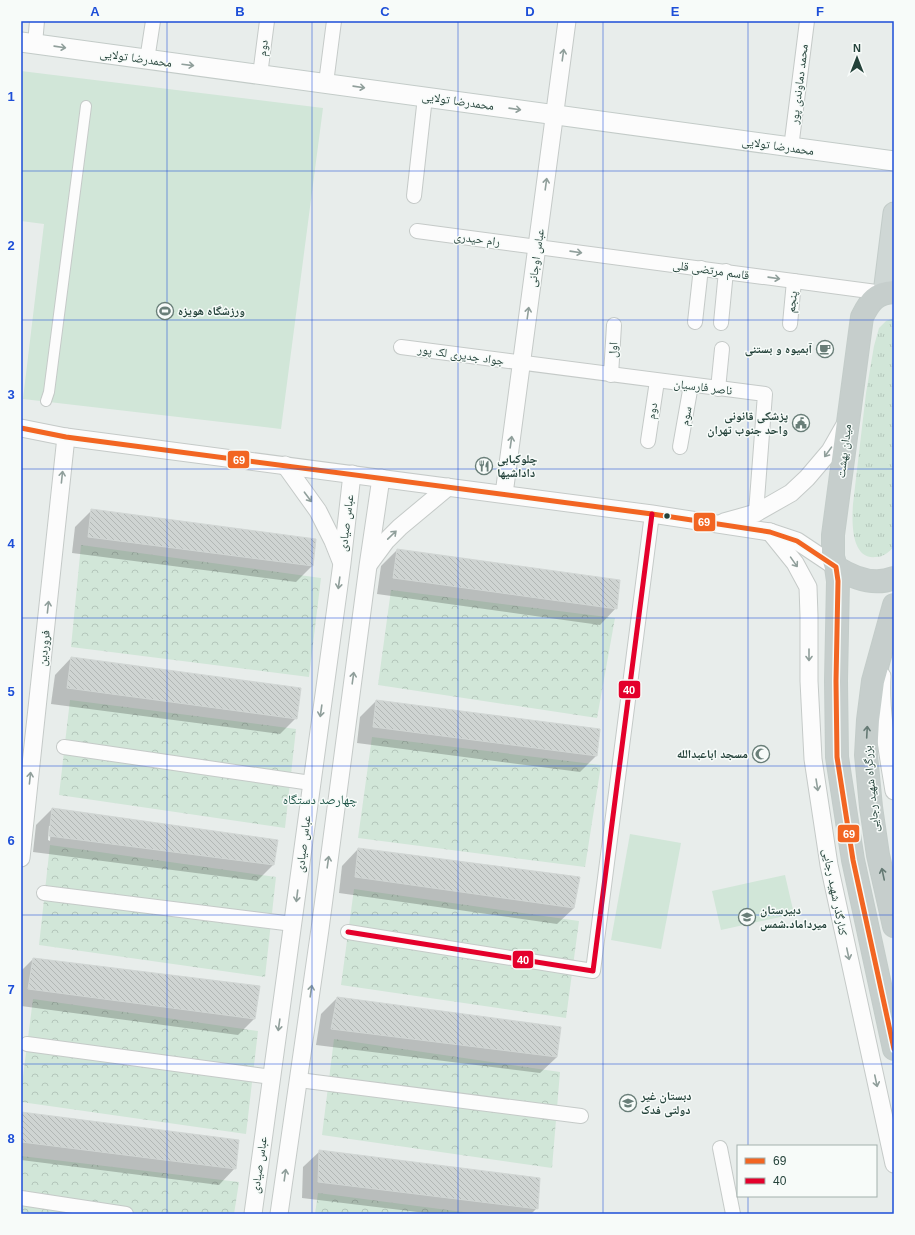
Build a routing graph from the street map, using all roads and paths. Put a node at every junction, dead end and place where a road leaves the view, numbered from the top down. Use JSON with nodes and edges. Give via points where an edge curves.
{"nodes":[{"id":1,"x":37,"y":21,"type":"edge"},
{"id":2,"x":153,"y":21,"type":"edge"},
{"id":3,"x":267,"y":21,"type":"edge"},
{"id":4,"x":334,"y":21,"type":"edge"},
{"id":5,"x":567,"y":21,"type":"edge"},
{"id":6,"x":807,"y":21,"type":"edge"},
{"id":7,"x":28,"y":43,"type":"edge"},
{"id":8,"x":148,"y":60,"type":"junction"},
{"id":9,"x":260,"y":74,"type":"junction"},
{"id":10,"x":326,"y":83,"type":"junction"},
{"id":11,"x":425,"y":97,"type":"junction"},
{"id":12,"x":86,"y":106,"type":"dead end"},
{"id":13,"x":555,"y":115,"type":"junction"},
{"id":14,"x":791,"y":148,"type":"junction"},
{"id":15,"x":894,"y":161,"type":"edge"},
{"id":16,"x":414,"y":196,"type":"dead end"},
{"id":17,"x":894,"y":213,"type":"edge"},
{"id":18,"x":417,"y":231,"type":"dead end"},
{"id":19,"x":537,"y":246,"type":"junction"},
{"id":20,"x":701,"y":268,"type":"junction"},
{"id":21,"x":726,"y":272,"type":"junction"},
{"id":22,"x":794,"y":281,"type":"junction"},
{"id":23,"x":889,"y":292,"type":"edge"},
{"id":24,"x":695,"y":322,"type":"dead end"},
{"id":25,"x":721,"y":323,"type":"dead end"},
{"id":26,"x":790,"y":324,"type":"dead end"},
{"id":27,"x":614,"y":325,"type":"dead end"},
{"id":28,"x":401,"y":347,"type":"dead end"},
{"id":29,"x":722,"y":349,"type":"dead end"},
{"id":30,"x":522,"y":363,"type":"junction"},
{"id":31,"x":611,"y":375,"type":"junction"},
{"id":32,"x":657,"y":381,"type":"junction"},
{"id":33,"x":691,"y":385,"type":"junction"},
{"id":34,"x":718,"y":389,"type":"junction"},
{"id":35,"x":46,"y":401,"type":"dead end"},
{"id":36,"x":848,"y":419,"type":"junction"},
{"id":37,"x":21,"y":428,"type":"edge"},
{"id":38,"x":21,"y":437,"type":"edge"},
{"id":39,"x":66,"y":437,"type":"junction"},
{"id":40,"x":648,"y":441,"type":"dead end"},
{"id":41,"x":680,"y":447,"type":"dead end"},
{"id":42,"x":284,"y":465,"type":"junction"},
{"id":43,"x":352,"y":474,"type":"junction"},
{"id":44,"x":381,"y":478,"type":"junction"},
{"id":45,"x":448,"y":487,"type":"junction"},
{"id":46,"x":504,"y":494,"type":"junction"},
{"id":47,"x":652,"y":514,"type":"junction"},
{"id":48,"x":756,"y":514,"type":"junction"},
{"id":49,"x":717,"y":524,"type":"junction"},
{"id":50,"x":770,"y":532,"type":"junction"},
{"id":51,"x":342,"y":563,"type":"junction"},
{"id":52,"x":368,"y":566,"type":"junction"},
{"id":53,"x":836,"y":567,"type":"junction"},
{"id":54,"x":894,"y":578,"type":"edge"},
{"id":55,"x":892,"y":611,"type":"edge"},
{"id":56,"x":837,"y":624,"type":"junction"},
{"id":57,"x":884,"y":643,"type":"junction"},
{"id":58,"x":64,"y":747,"type":"dead end"},
{"id":59,"x":311,"y":783,"type":"junction"},
{"id":60,"x":894,"y":791,"type":"edge"},
{"id":61,"x":21,"y":858,"type":"edge"},
{"id":62,"x":44,"y":893,"type":"dead end"},
{"id":63,"x":293,"y":924,"type":"junction"},
{"id":64,"x":894,"y":926,"type":"edge"},
{"id":65,"x":348,"y":932,"type":"dead end"},
{"id":66,"x":27,"y":1044,"type":"dead end"},
{"id":67,"x":894,"y":1049,"type":"edge"},
{"id":68,"x":272,"y":1078,"type":"junction"},
{"id":69,"x":299,"y":1080,"type":"junction"},
{"id":70,"x":581,"y":1116,"type":"dead end"},
{"id":71,"x":720,"y":1148,"type":"dead end"},
{"id":72,"x":894,"y":1164,"type":"edge"},
{"id":73,"x":21,"y":1198,"type":"edge"},
{"id":74,"x":126,"y":1214,"type":"edge"},
{"id":75,"x":253,"y":1214,"type":"edge"},
{"id":76,"x":280,"y":1214,"type":"edge"},
{"id":77,"x":733,"y":1214,"type":"edge"}],
"edges":[{"from":1,"to":7,"type":"street"},
{"from":2,"to":8,"type":"street"},
{"from":3,"to":9,"type":"street","name":"دوم"},
{"from":4,"to":10,"type":"street"},
{"from":13,"to":5,"type":"street","name":"عباس اوجانی","one_way":true},
{"from":6,"to":14,"type":"street","name":"محمد دماوندی پور"},
{"from":7,"to":8,"type":"main road","name":"محمدرضا تولایی","one_way":true},
{"from":8,"to":9,"type":"main road","name":"محمدرضا تولایی","one_way":true},
{"from":9,"to":10,"type":"main road","name":"محمدرضا تولایی"},
{"from":10,"to":11,"type":"main road","name":"محمدرضا تولایی","one_way":true},
{"from":11,"to":13,"type":"main road","name":"محمدرضا تولایی","one_way":true},
{"from":11,"to":16,"type":"street"},
{"from":12,"to":35,"type":"street"},
{"from":13,"to":14,"type":"main road","name":"محمدرضا تولایی"},
{"from":19,"to":13,"type":"street","name":"عباس اوجانی","one_way":true},
{"from":14,"to":15,"type":"main road","name":"محمدرضا تولایی"},
{"from":17,"to":23,"type":"main road"},
{"from":18,"to":19,"type":"street","name":"رام حیدری"},
{"from":19,"to":20,"type":"street","name":"قاسم مرتضی قلی","one_way":true},
{"from":30,"to":19,"type":"street","name":"عباس اوجانی","one_way":true},
{"from":20,"to":21,"type":"street","name":"قاسم مرتضی قلی"},
{"from":20,"to":24,"type":"street"},
{"from":21,"to":22,"type":"street","name":"قاسم مرتضی قلی","one_way":true},
{"from":21,"to":25,"type":"street"},
{"from":22,"to":23,"type":"street","name":"قاسم مرتضی قلی"},
{"from":22,"to":26,"type":"street","name":"پنجم"},
{"from":23,"to":36,"type":"highway","name":"میدان بهشت","via":[[871,301],[862,316]]},
{"from":27,"to":31,"type":"street","name":"اول"},
{"from":28,"to":30,"type":"street","name":"جواد جدیری لک پور"},
{"from":29,"to":34,"type":"street"},
{"from":30,"to":31,"type":"street","name":"ناصر فارسیان"},
{"from":46,"to":30,"type":"street","name":"عباس اوجانی","one_way":true},
{"from":31,"to":32,"type":"street","name":"ناصر فارسیان"},
{"from":32,"to":33,"type":"street","name":"ناصر فارسیان"},
{"from":32,"to":40,"type":"street","name":"دوم"},
{"from":33,"to":34,"type":"street","name":"ناصر فارسیان"},
{"from":33,"to":41,"type":"street","name":"سوم"},
{"from":34,"to":48,"type":"street","name":"ناصر فارسیان","via":[[766,394]]},
{"from":36,"to":48,"type":"street","one_way":true,"via":[[830,451],[807,478],[791,493]]},
{"from":36,"to":53,"type":"highway","name":"میدان بهشت","via":[[833,535],[833,557]]},
{"from":37,"to":39,"type":"street"},
{"from":38,"to":39,"type":"street"},
{"from":39,"to":42,"type":"street"},
{"from":61,"to":39,"type":"street","name":"فروردین","one_way":true},
{"from":42,"to":43,"type":"street"},
{"from":42,"to":51,"type":"street","one_way":true,"via":[[318,511]]},
{"from":43,"to":44,"type":"street"},
{"from":43,"to":51,"type":"street","name":"عباس صیادی"},
{"from":44,"to":45,"type":"street"},
{"from":44,"to":52,"type":"street"},
{"from":45,"to":46,"type":"street"},
{"from":52,"to":45,"type":"street","one_way":true,"via":[[390,536]]},
{"from":46,"to":47,"type":"street"},
{"from":47,"to":49,"type":"street"},
{"from":47,"to":65,"type":"street","via":[[593,971]]},
{"from":48,"to":49,"type":"street"},
{"from":49,"to":50,"type":"street"},
{"from":50,"to":53,"type":"street","via":[[797,541]]},
{"from":50,"to":72,"type":"street","name":"کنارگذر شهید رجایی","one_way":true,"via":[[796,563],[808,587],[813,759],[828,857]]},
{"from":51,"to":59,"type":"street","name":"عباس صیادی","one_way":true},
{"from":69,"to":52,"type":"street","one_way":true},
{"from":53,"to":54,"type":"highway","via":[[846,574],[865,580],[877,582]]},
{"from":53,"to":56,"type":"highway"},
{"from":55,"to":56,"type":"highway","via":[[880,593],[870,590],[858,591],[850,596]]},
{"from":55,"to":57,"type":"highway","name":"بزرگراه شهید رجایی"},
{"from":56,"to":67,"type":"highway","via":[[837,757],[853,860]]},
{"from":57,"to":60,"type":"street","via":[[881,693]]},
{"from":64,"to":57,"type":"highway","name":"بزرگراه شهید رجایی","one_way":true,"via":[[878,855],[866,755],[873,681]]},
{"from":58,"to":59,"type":"street"},
{"from":59,"to":63,"type":"street","name":"عباس صیادی","one_way":true},
{"from":62,"to":63,"type":"street"},
{"from":63,"to":68,"type":"street","name":"عباس صیادی","one_way":true},
{"from":66,"to":68,"type":"street"},
{"from":68,"to":75,"type":"street","name":"عباس صیادی"},
{"from":69,"to":70,"type":"street"},
{"from":76,"to":69,"type":"street","one_way":true},
{"from":71,"to":77,"type":"street"},
{"from":73,"to":74,"type":"street"}]}
